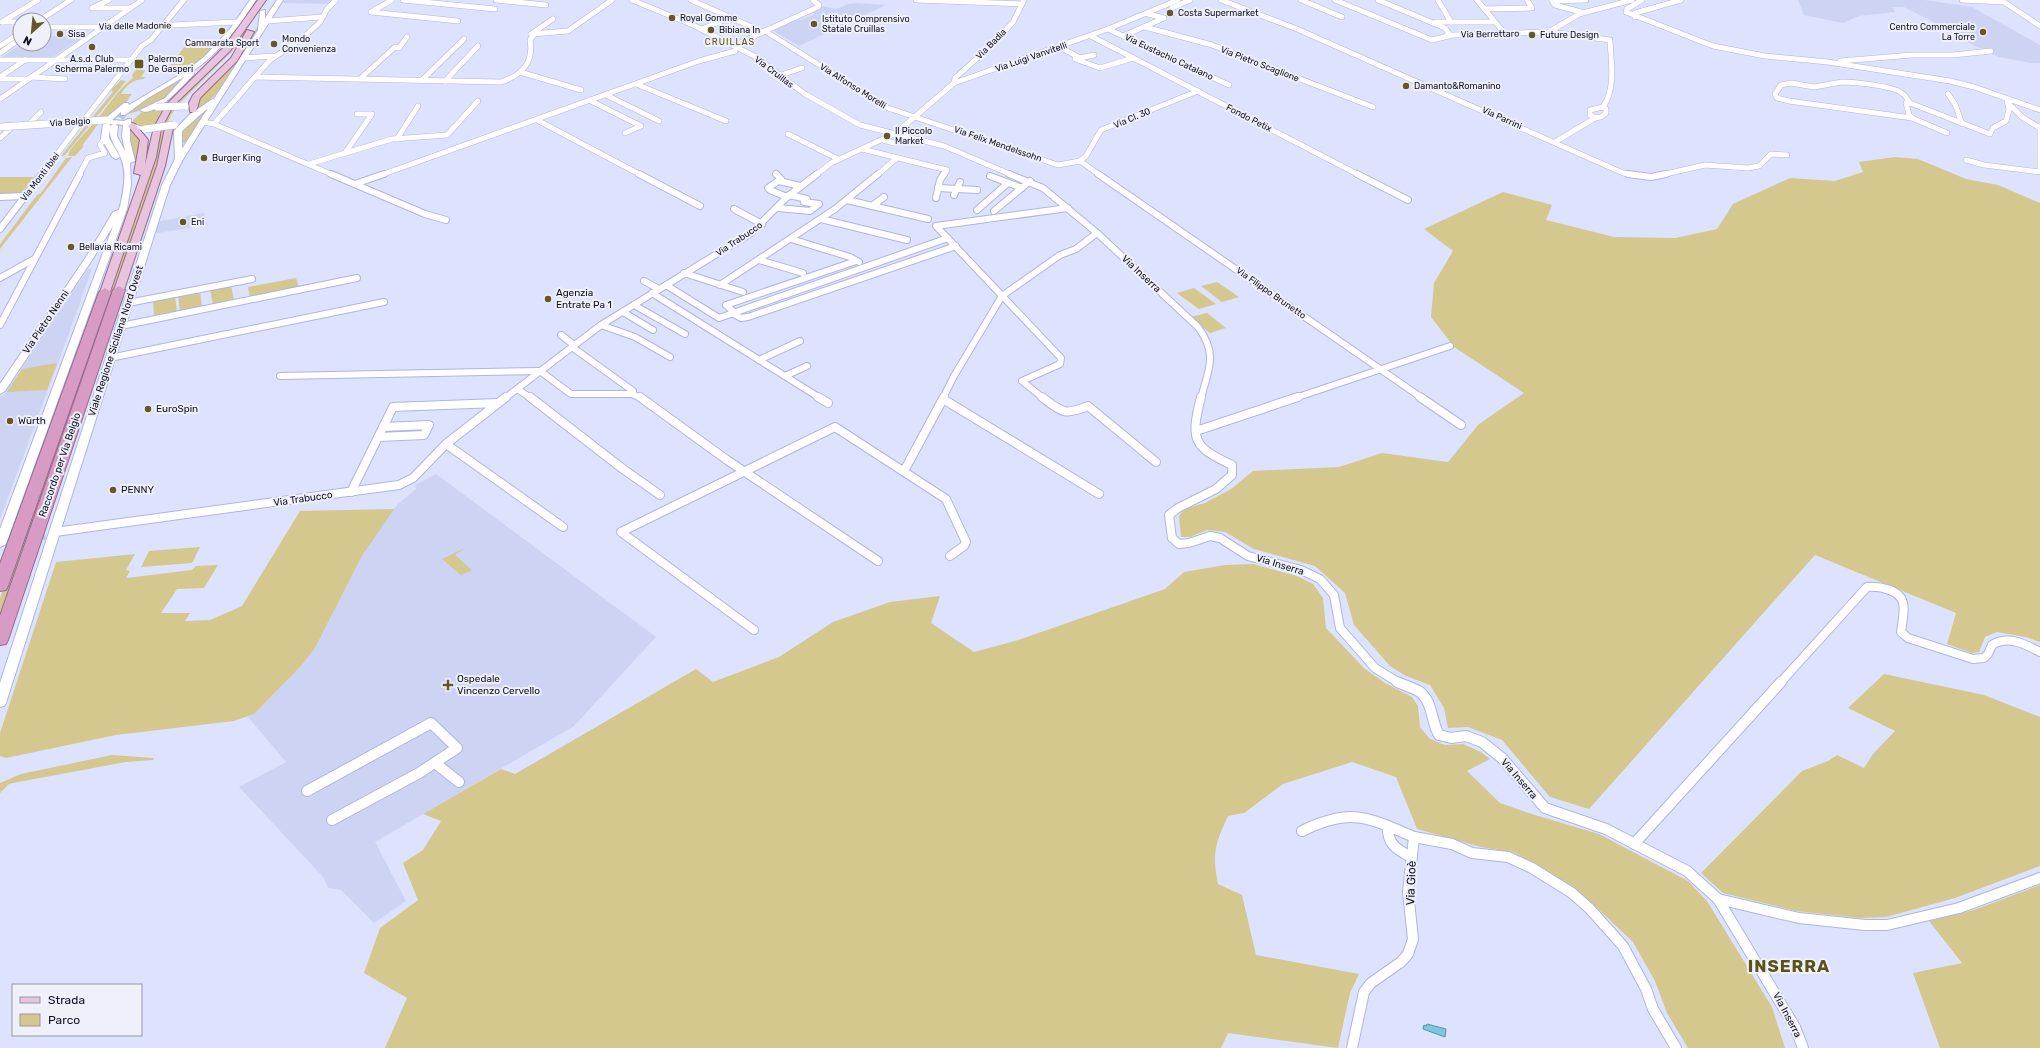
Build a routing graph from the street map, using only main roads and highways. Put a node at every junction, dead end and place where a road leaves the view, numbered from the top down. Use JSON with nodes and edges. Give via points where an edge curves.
{"nodes":[{"id":1,"x":262,"y":0,"type":"edge"},
{"id":2,"x":270,"y":0,"type":"edge"},
{"id":3,"x":250,"y":32,"type":"junction"},
{"id":4,"x":234,"y":40,"type":"junction"},
{"id":5,"x":182,"y":84,"type":"road end"},
{"id":6,"x":177,"y":106,"type":"junction"},
{"id":7,"x":192,"y":113,"type":"road end"},
{"id":8,"x":134,"y":118,"type":"road end"},
{"id":9,"x":130,"y":220,"type":"junction"},
{"id":10,"x":119,"y":290,"type":"joint"},
{"id":11,"x":104,"y":292,"type":"joint"},
{"id":12,"x":0,"y":586,"type":"edge"},
{"id":13,"x":0,"y":640,"type":"edge"}],
"edges":[{"from":1,"to":4,"type":"main road"},
{"from":2,"to":3,"type":"main road"},
{"from":3,"to":6,"type":"main road","via":[[232,54]]},
{"from":3,"to":7,"type":"main road","via":[[234,59],[196,97]]},
{"from":4,"to":5,"type":"main road"},
{"from":4,"to":6,"type":"main road"},
{"from":6,"to":9,"type":"main road","via":[[158,128],[152,157]]},
{"from":6,"to":10,"type":"main road","name":"Viale Regione Siciliana Nord Ovest","via":[[173,127],[175,138],[172,160],[144,218]]},
{"from":8,"to":9,"type":"main road","via":[[144,140]]},
{"from":9,"to":11,"type":"main road"},
{"from":10,"to":13,"type":"highway","name":"Raccordo per Via Belgio"},
{"from":11,"to":12,"type":"highway","name":"Raccordo per Via Belgio"}]}
